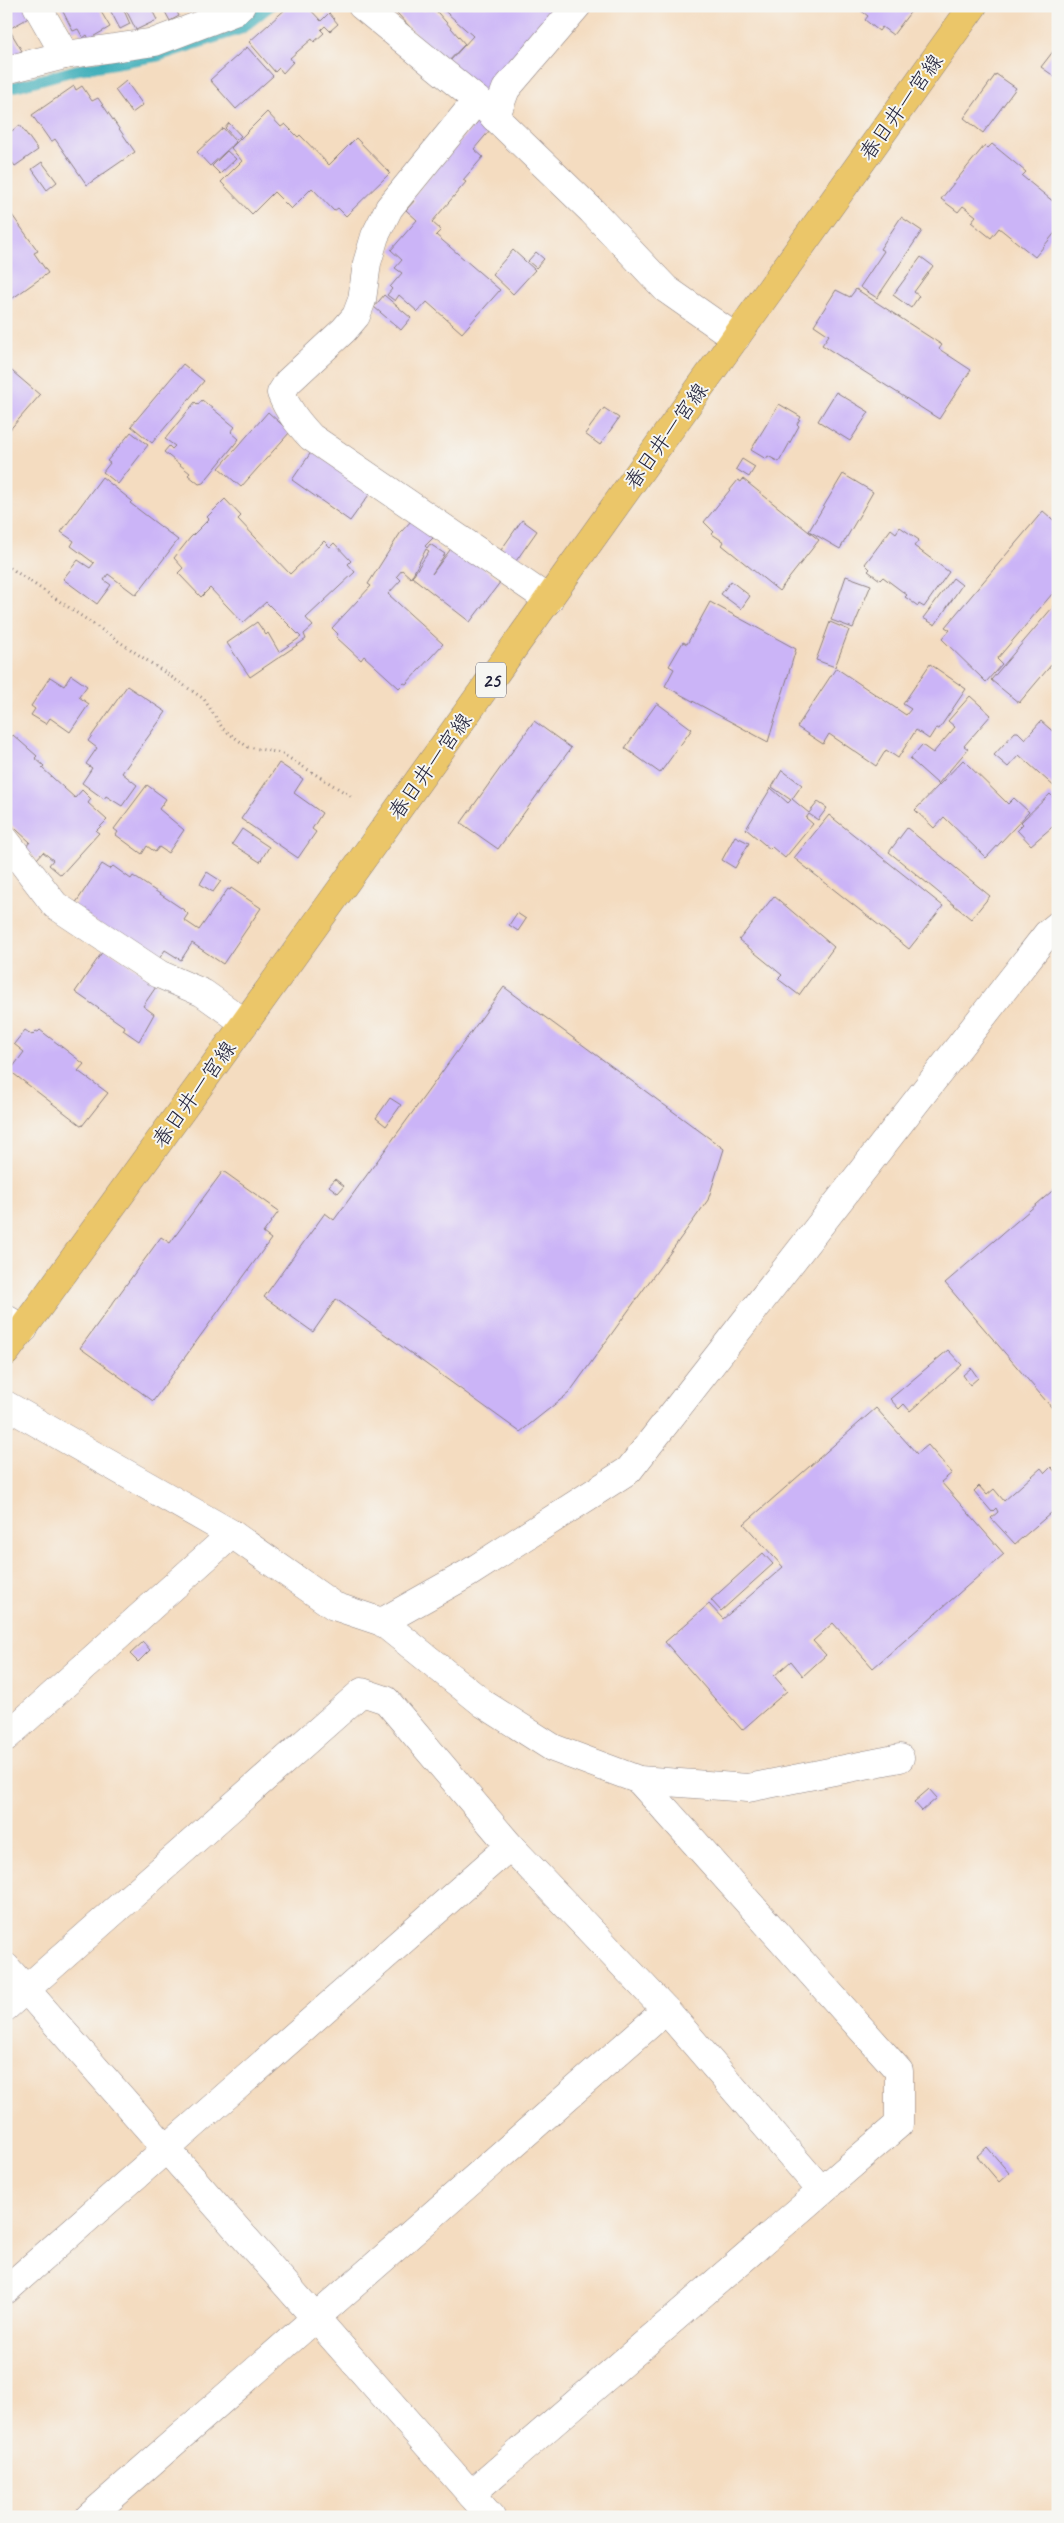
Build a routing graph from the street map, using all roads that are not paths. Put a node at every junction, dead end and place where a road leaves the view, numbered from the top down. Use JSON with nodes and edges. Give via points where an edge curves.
{"nodes":[{"id":1,"x":37,"y":6,"type":"edge"},
{"id":2,"x":241,"y":6,"type":"edge"},
{"id":3,"x":362,"y":6,"type":"edge"},
{"id":4,"x":577,"y":6,"type":"edge"},
{"id":5,"x":973,"y":6,"type":"edge"},
{"id":6,"x":65,"y":55,"type":"junction"},
{"id":7,"x":6,"y":70,"type":"edge"},
{"id":8,"x":486,"y":109,"type":"junction"},
{"id":9,"x":736,"y":338,"type":"junction"},
{"id":10,"x":549,"y":600,"type":"junction"},
{"id":11,"x":6,"y":840,"type":"edge"},
{"id":12,"x":1058,"y":925,"type":"edge"},
{"id":13,"x":246,"y":1023,"type":"junction"},
{"id":14,"x":15,"y":1324,"type":"edge"},
{"id":15,"x":6,"y":1352,"type":"edge"},
{"id":16,"x":6,"y":1405,"type":"edge"},
{"id":17,"x":232,"y":1534,"type":"junction"},
{"id":18,"x":382,"y":1622,"type":"junction"},
{"id":19,"x":6,"y":1738,"type":"edge"},
{"id":20,"x":900,"y":1758,"type":"dead end"},
{"id":21,"x":639,"y":1780,"type":"junction"},
{"id":22,"x":510,"y":1846,"type":"junction"},
{"id":23,"x":6,"y":1967,"type":"edge"},
{"id":24,"x":16,"y":1998,"type":"edge"},
{"id":25,"x":666,"y":2010,"type":"junction"},
{"id":26,"x":166,"y":2149,"type":"junction"},
{"id":27,"x":821,"y":2190,"type":"junction"},
{"id":28,"x":6,"y":2290,"type":"edge"},
{"id":29,"x":315,"y":2318,"type":"junction"},
{"id":30,"x":471,"y":2494,"type":"junction"},
{"id":31,"x":89,"y":2517,"type":"edge"},
{"id":32,"x":491,"y":2517,"type":"edge"}],
"edges":[{"from":1,"to":6,"type":"street"},
{"from":2,"to":6,"type":"street","via":[[234,12],[155,42]]},
{"from":3,"to":8,"type":"street"},
{"from":4,"to":8,"type":"street"},
{"from":5,"to":9,"type":"main road","name":"春日井一宮線","number":"25"},
{"from":6,"to":7,"type":"street"},
{"from":8,"to":9,"type":"street","via":[[592,211],[666,289]]},
{"from":8,"to":10,"type":"street","via":[[389,208],[375,236],[356,316],[288,382],[282,393],[291,413],[311,437]]},
{"from":9,"to":10,"type":"main road","name":"春日井一宮線","number":"25"},
{"from":10,"to":13,"type":"main road","name":"春日井一宮線","number":"25"},
{"from":11,"to":13,"type":"street","via":[[55,905],[159,974],[203,993]]},
{"from":12,"to":18,"type":"street","via":[[1047,934],[629,1470],[469,1573]]},
{"from":13,"to":14,"type":"main road","name":"春日井一宮線","number":"25"},
{"from":14,"to":15,"type":"main road","name":"春日井一宮線","number":"25"},
{"from":16,"to":17,"type":"street"},
{"from":17,"to":18,"type":"street","via":[[334,1606]]},
{"from":17,"to":19,"type":"street"},
{"from":18,"to":21,"type":"street","via":[[484,1704],[553,1748]]},
{"from":20,"to":21,"type":"street","via":[[748,1788]]},
{"from":21,"to":27,"type":"street","via":[[900,2070],[899,2124]]},
{"from":22,"to":24,"type":"street","via":[[386,1700],[362,1692]]},
{"from":22,"to":25,"type":"street"},
{"from":22,"to":26,"type":"street"},
{"from":23,"to":24,"type":"street"},
{"from":24,"to":26,"type":"street"},
{"from":25,"to":27,"type":"street"},
{"from":25,"to":29,"type":"street"},
{"from":26,"to":28,"type":"street"},
{"from":26,"to":29,"type":"street"},
{"from":27,"to":30,"type":"street"},
{"from":29,"to":30,"type":"street"},
{"from":29,"to":31,"type":"street"},
{"from":30,"to":32,"type":"street"}]}
